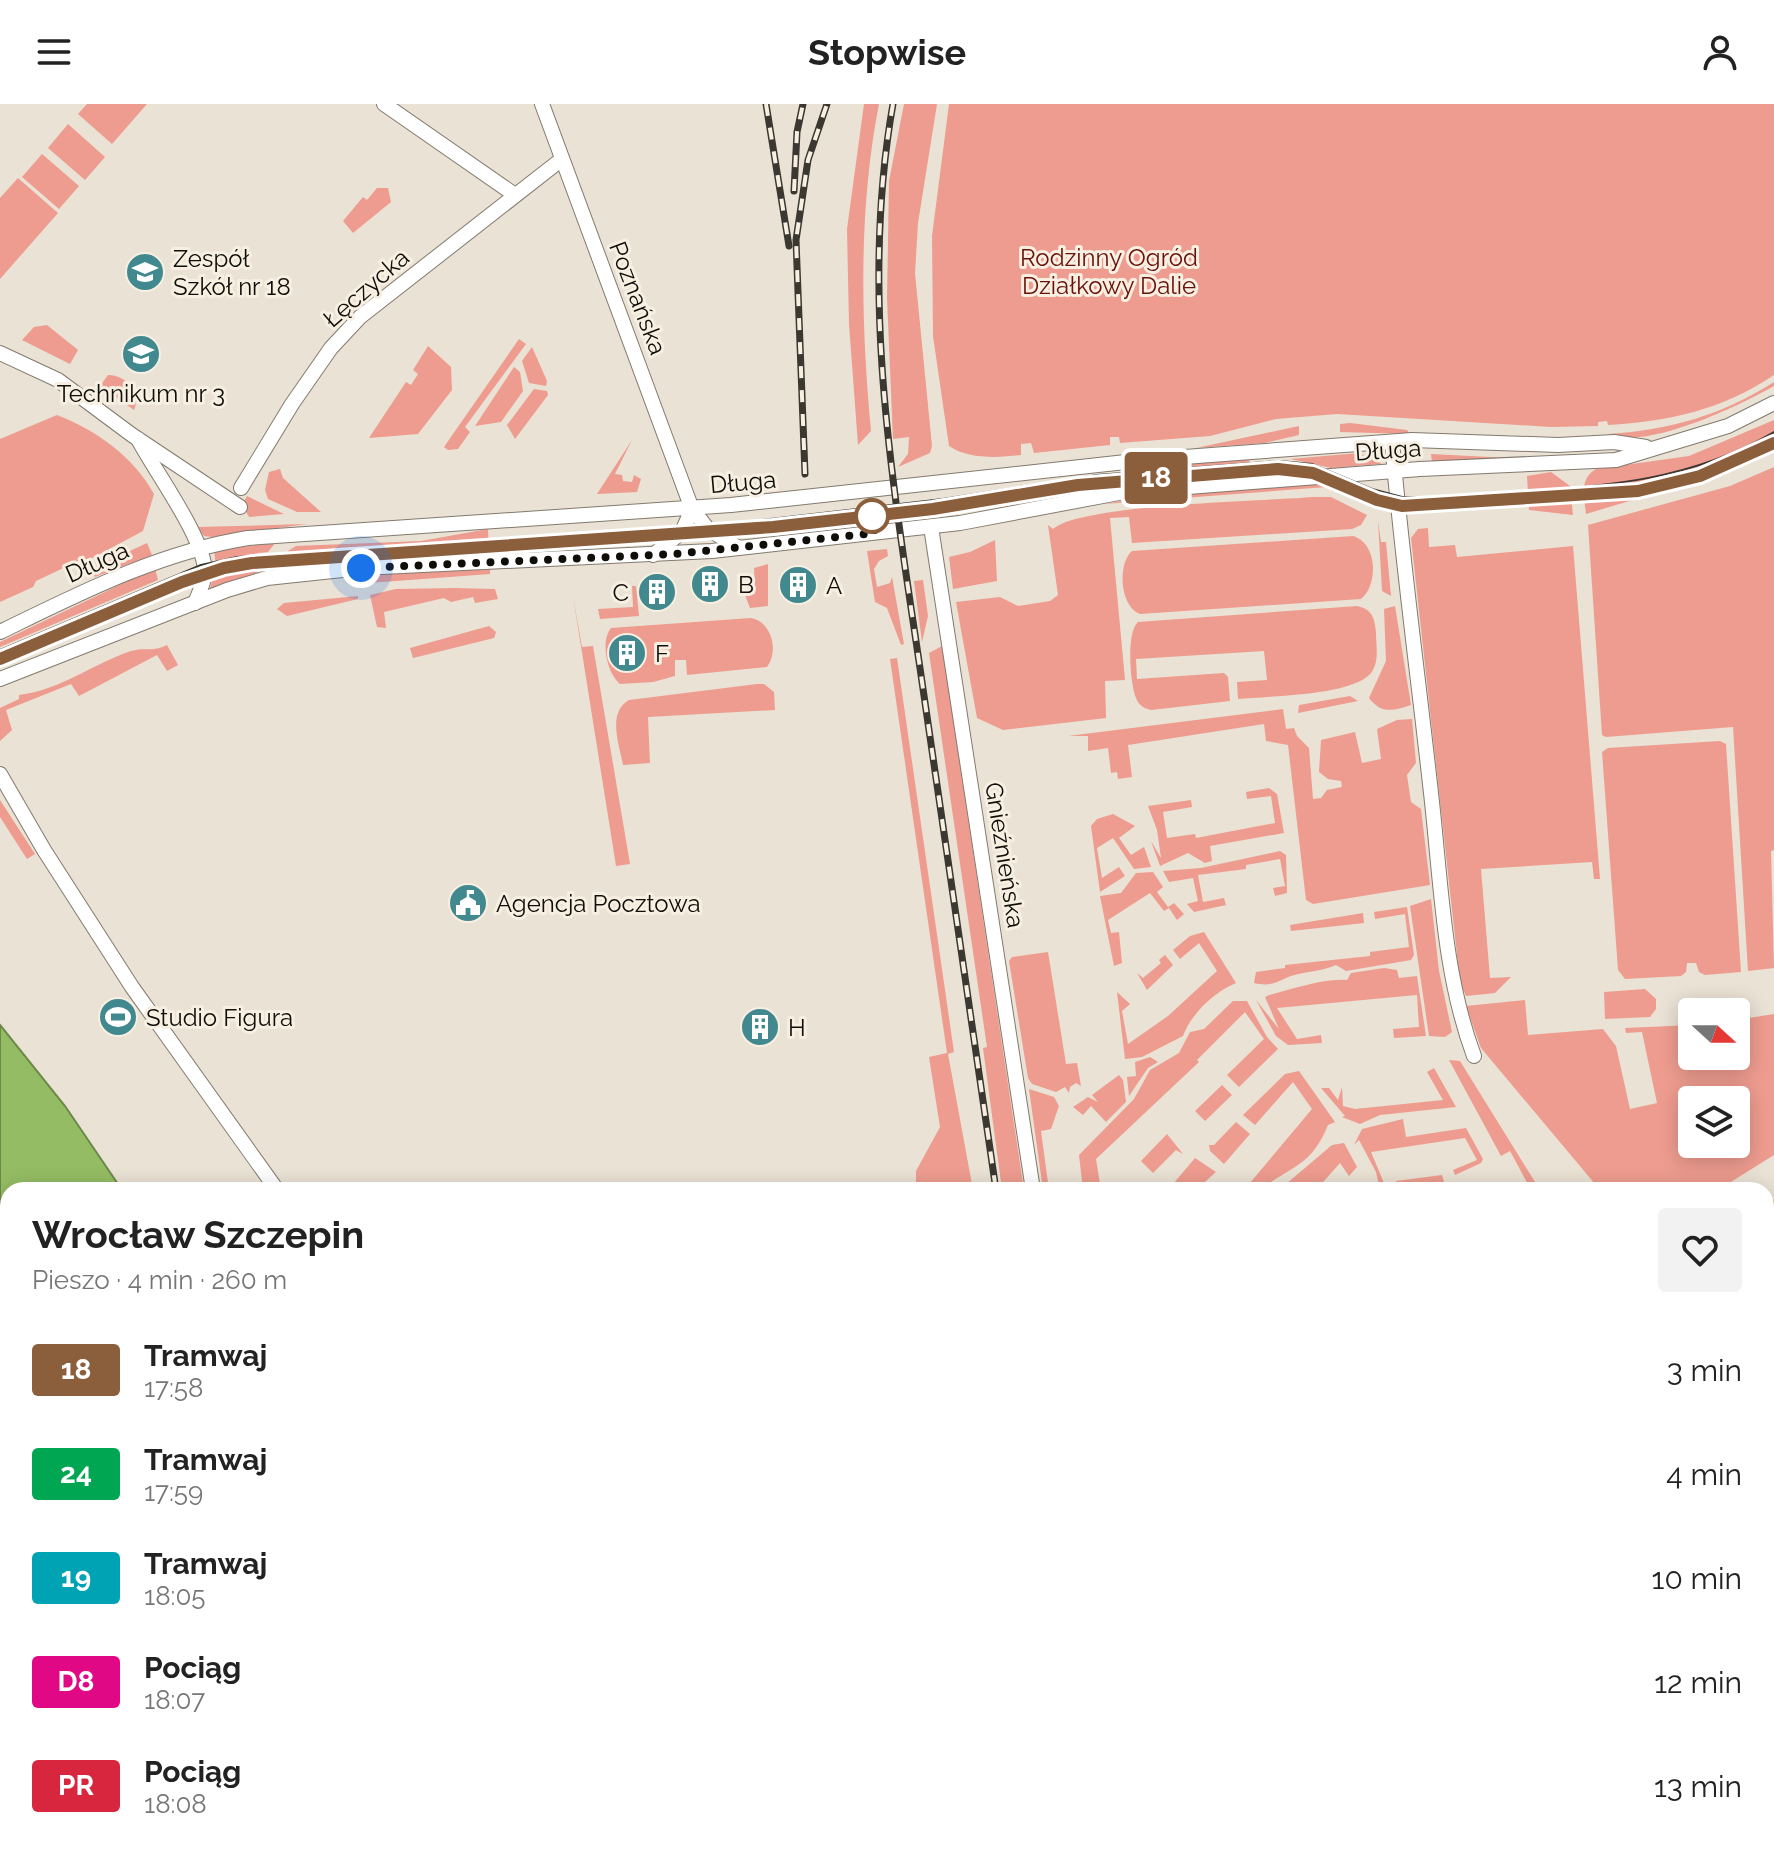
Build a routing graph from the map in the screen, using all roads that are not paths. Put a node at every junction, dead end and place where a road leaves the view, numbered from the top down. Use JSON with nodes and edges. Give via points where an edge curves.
{"nodes":[{"id":1,"x":384,"y":104,"type":"edge"},
{"id":2,"x":542,"y":104,"type":"edge"},
{"id":3,"x":562,"y":159,"type":"junction"},
{"id":4,"x":515,"y":195,"type":"junction"},
{"id":5,"x":0,"y":353,"type":"edge"},
{"id":6,"x":1774,"y":403,"type":"edge"},
{"id":7,"x":138,"y":439,"type":"junction"},
{"id":8,"x":1392,"y":442,"type":"junction"},
{"id":9,"x":1650,"y":448,"type":"junction"},
{"id":10,"x":1394,"y":471,"type":"junction"},
{"id":11,"x":241,"y":488,"type":"dead end"},
{"id":12,"x":240,"y":507,"type":"dead end"},
{"id":13,"x":692,"y":509,"type":"junction"},
{"id":14,"x":931,"y":527,"type":"junction"},
{"id":15,"x":197,"y":548,"type":"junction"},
{"id":16,"x":739,"y":548,"type":"junction"},
{"id":17,"x":653,"y":555,"type":"junction"},
{"id":18,"x":195,"y":603,"type":"junction"},
{"id":19,"x":0,"y":632,"type":"edge"},
{"id":20,"x":0,"y":679,"type":"edge"},
{"id":21,"x":0,"y":774,"type":"edge"},
{"id":22,"x":1474,"y":1056,"type":"dead end"},
{"id":23,"x":271,"y":1182,"type":"edge"},
{"id":24,"x":1032,"y":1182,"type":"edge"}],
"edges":[{"from":1,"to":4,"type":"street"},
{"from":2,"to":3,"type":"street","name":"Poznańska"},
{"from":3,"to":4,"type":"street","name":"Łęczycka"},
{"from":3,"to":13,"type":"street","name":"Poznańska"},
{"from":4,"to":11,"type":"street","name":"Łęczycka","via":[[360,317],[331,348]]},
{"from":5,"to":7,"type":"street","via":[[58,380]]},
{"from":6,"to":9,"type":"street","name":"Długa","via":[[1728,426]]},
{"from":7,"to":12,"type":"street"},
{"from":7,"to":15,"type":"street"},
{"from":8,"to":9,"type":"street","name":"Długa","via":[[1614,442]]},
{"from":8,"to":10,"type":"street"},
{"from":8,"to":13,"type":"street","name":"Długa","via":[[1135,460]]},
{"from":9,"to":10,"type":"street","name":"Długa","via":[[1616,460]]},
{"from":10,"to":14,"type":"street","name":"Długa","via":[[1124,492]]},
{"from":10,"to":22,"type":"street","via":[[1452,979]]},
{"from":13,"to":15,"type":"street","name":"Długa","via":[[248,538]]},
{"from":13,"to":16,"type":"street","name":"Poznańska","via":[[708,529]]},
{"from":13,"to":17,"type":"street","via":[[684,530]]},
{"from":14,"to":16,"type":"street","name":"Długa"},
{"from":14,"to":24,"type":"street","name":"Gnieźnieńska"},
{"from":15,"to":18,"type":"street","via":[[205,575]]},
{"from":15,"to":19,"type":"street","name":"Długa","via":[[140,567]]},
{"from":16,"to":17,"type":"street","name":"Długa"},
{"from":17,"to":18,"type":"street","name":"Długa","via":[[361,568],[267,578]]},
{"from":18,"to":20,"type":"street","name":"Długa"},
{"from":21,"to":23,"type":"street","via":[[132,987]]}]}
